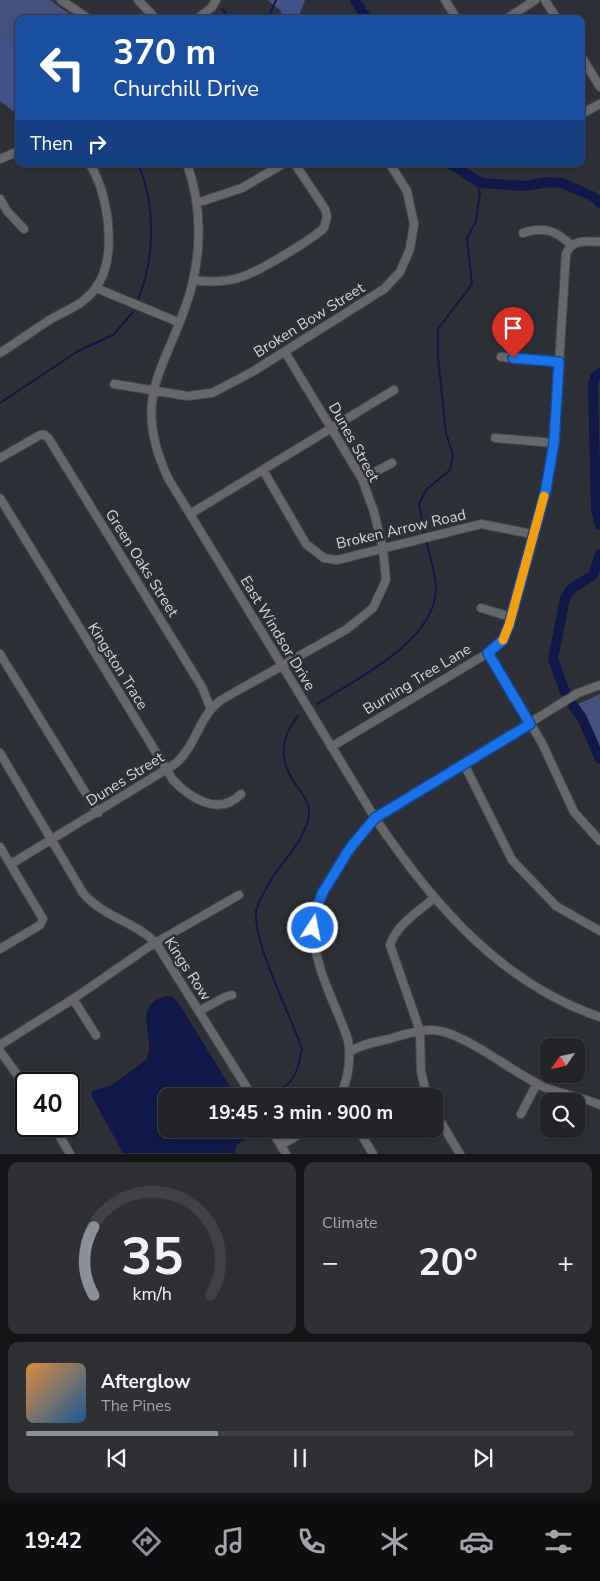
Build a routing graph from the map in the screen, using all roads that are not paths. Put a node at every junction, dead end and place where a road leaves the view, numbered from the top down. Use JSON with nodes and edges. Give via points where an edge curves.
{"nodes":[{"id":1,"x":61,"y":0,"type":"edge"},
{"id":2,"x":138,"y":0,"type":"edge"},
{"id":3,"x":216,"y":0,"type":"edge"},
{"id":4,"x":445,"y":0,"type":"edge"},
{"id":5,"x":535,"y":0,"type":"edge"},
{"id":6,"x":545,"y":0,"type":"edge"},
{"id":7,"x":83,"y":15,"type":"edge"},
{"id":8,"x":152,"y":15,"type":"edge"},
{"id":9,"x":202,"y":15,"type":"edge"},
{"id":10,"x":454,"y":15,"type":"edge"},
{"id":11,"x":512,"y":15,"type":"edge"},
{"id":12,"x":554,"y":15,"type":"edge"},
{"id":13,"x":585,"y":63,"type":"edge"},
{"id":14,"x":600,"y":87,"type":"edge"},
{"id":15,"x":600,"y":104,"type":"edge"},
{"id":16,"x":585,"y":112,"type":"edge"},
{"id":17,"x":15,"y":153,"type":"edge"},
{"id":18,"x":0,"y":159,"type":"edge"},
{"id":19,"x":92,"y":167,"type":"edge"},
{"id":20,"x":188,"y":167,"type":"edge"},
{"id":21,"x":278,"y":167,"type":"edge"},
{"id":22,"x":297,"y":167,"type":"edge"},
{"id":23,"x":392,"y":167,"type":"edge"},
{"id":24,"x":0,"y":199,"type":"edge"},
{"id":25,"x":196,"y":203,"type":"junction"},
{"id":26,"x":24,"y":229,"type":"dead end"},
{"id":27,"x":523,"y":233,"type":"dead end"},
{"id":28,"x":600,"y":242,"type":"edge"},
{"id":29,"x":571,"y":245,"type":"junction"},
{"id":30,"x":193,"y":280,"type":"junction"},
{"id":31,"x":96,"y":288,"type":"junction"},
{"id":32,"x":178,"y":322,"type":"junction"},
{"id":33,"x":0,"y":352,"type":"edge"},
{"id":34,"x":285,"y":352,"type":"junction"},
{"id":35,"x":501,"y":357,"type":"dead end"},
{"id":36,"x":559,"y":362,"type":"junction"},
{"id":37,"x":114,"y":384,"type":"dead end"},
{"id":38,"x":394,"y":390,"type":"dead end"},
{"id":39,"x":153,"y":391,"type":"junction"},
{"id":40,"x":332,"y":428,"type":"junction"},
{"id":41,"x":495,"y":438,"type":"dead end"},
{"id":42,"x":554,"y":443,"type":"junction"},
{"id":43,"x":0,"y":458,"type":"edge"},
{"id":44,"x":392,"y":463,"type":"dead end"},
{"id":45,"x":264,"y":470,"type":"junction"},
{"id":46,"x":362,"y":479,"type":"junction"},
{"id":47,"x":0,"y":498,"type":"edge"},
{"id":48,"x":190,"y":514,"type":"junction"},
{"id":49,"x":532,"y":534,"type":"junction"},
{"id":50,"x":383,"y":549,"type":"junction"},
{"id":51,"x":481,"y":608,"type":"dead end"},
{"id":52,"x":511,"y":618,"type":"junction"},
{"id":53,"x":488,"y":653,"type":"junction"},
{"id":54,"x":0,"y":654,"type":"edge"},
{"id":55,"x":282,"y":666,"type":"junction"},
{"id":56,"x":600,"y":684,"type":"edge"},
{"id":57,"x":210,"y":707,"type":"junction"},
{"id":58,"x":530,"y":724,"type":"junction"},
{"id":59,"x":331,"y":747,"type":"junction"},
{"id":60,"x":0,"y":753,"type":"edge"},
{"id":61,"x":464,"y":764,"type":"junction"},
{"id":62,"x":166,"y":770,"type":"junction"},
{"id":63,"x":241,"y":794,"type":"dead end"},
{"id":64,"x":98,"y":813,"type":"junction"},
{"id":65,"x":375,"y":818,"type":"junction"},
{"id":66,"x":52,"y":839,"type":"junction"},
{"id":67,"x":600,"y":841,"type":"edge"},
{"id":68,"x":0,"y":847,"type":"edge"},
{"id":69,"x":11,"y":864,"type":"junction"},
{"id":70,"x":239,"y":895,"type":"dead end"},
{"id":71,"x":434,"y":898,"type":"junction"},
{"id":72,"x":600,"y":931,"type":"edge"},
{"id":73,"x":156,"y":943,"type":"junction"},
{"id":74,"x":0,"y":949,"type":"edge"},
{"id":75,"x":232,"y":996,"type":"dead end"},
{"id":76,"x":73,"y":999,"type":"junction"},
{"id":77,"x":199,"y":1011,"type":"junction"},
{"id":78,"x":600,"y":1017,"type":"edge"},
{"id":79,"x":420,"y":1032,"type":"junction"},
{"id":80,"x":96,"y":1035,"type":"dead end"},
{"id":81,"x":0,"y":1045,"type":"edge"},
{"id":82,"x":0,"y":1051,"type":"edge"},
{"id":83,"x":350,"y":1052,"type":"junction"},
{"id":84,"x":15,"y":1072,"type":"edge"},
{"id":85,"x":537,"y":1083,"type":"junction"},
{"id":86,"x":247,"y":1088,"type":"edge"},
{"id":87,"x":343,"y":1088,"type":"edge"},
{"id":88,"x":426,"y":1088,"type":"edge"},
{"id":89,"x":600,"y":1105,"type":"edge"},
{"id":90,"x":522,"y":1114,"type":"dead end"},
{"id":91,"x":443,"y":1126,"type":"edge"},
{"id":92,"x":60,"y":1137,"type":"edge"},
{"id":93,"x":277,"y":1138,"type":"edge"},
{"id":94,"x":293,"y":1138,"type":"edge"},
{"id":95,"x":363,"y":1138,"type":"edge"},
{"id":96,"x":281,"y":1145,"type":"junction"},
{"id":97,"x":70,"y":1154,"type":"edge"},
{"id":98,"x":286,"y":1154,"type":"edge"},
{"id":99,"x":373,"y":1154,"type":"edge"},
{"id":100,"x":460,"y":1154,"type":"edge"}],
"edges":[{"from":1,"to":7,"type":"street"},
{"from":2,"to":8,"type":"street"},
{"from":3,"to":9,"type":"street"},
{"from":4,"to":10,"type":"street"},
{"from":5,"to":11,"type":"street"},
{"from":6,"to":12,"type":"street"},
{"from":13,"to":14,"type":"street"},
{"from":15,"to":16,"type":"street"},
{"from":17,"to":18,"type":"street"},
{"from":19,"to":31,"type":"street","via":[[100,184],[108,223],[104,267]]},
{"from":20,"to":25,"type":"street","name":"East Windsor Drive"},
{"from":21,"to":25,"type":"street","via":[[242,188]]},
{"from":22,"to":30,"type":"street","via":[[324,209],[327,216],[324,228],[243,278],[218,282]]},
{"from":23,"to":34,"type":"street","name":"Broken Bow Street","via":[[407,191],[414,224],[410,249],[400,272],[384,289]]},
{"from":24,"to":26,"type":"street"},
{"from":25,"to":30,"type":"street","name":"East Windsor Drive","via":[[198,231]]},
{"from":27,"to":29,"type":"street","via":[[543,228],[560,235]]},
{"from":28,"to":29,"type":"street","via":[[582,241]]},
{"from":29,"to":36,"type":"street","name":"Burning Tree Lane","via":[[566,257]]},
{"from":30,"to":32,"type":"street","name":"East Windsor Drive"},
{"from":31,"to":32,"type":"street"},
{"from":31,"to":33,"type":"street","via":[[75,307]]},
{"from":32,"to":39,"type":"street","name":"East Windsor Drive"},
{"from":34,"to":39,"type":"street","name":"Broken Bow Street","via":[[212,393],[187,396]]},
{"from":34,"to":40,"type":"street","name":"Dunes Street"},
{"from":35,"to":36,"type":"street"},
{"from":36,"to":42,"type":"street","name":"Burning Tree Lane"},
{"from":37,"to":39,"type":"street","name":"Broken Bow Street"},
{"from":38,"to":40,"type":"street"},
{"from":39,"to":48,"type":"street","name":"East Windsor Drive","via":[[152,418],[158,452],[168,478]]},
{"from":40,"to":45,"type":"street"},
{"from":40,"to":46,"type":"street","name":"Dunes Street"},
{"from":41,"to":42,"type":"street"},
{"from":42,"to":49,"type":"street","name":"Burning Tree Lane","via":[[546,489]]},
{"from":43,"to":57,"type":"street","name":"Green Oaks Street","via":[[25,442],[45,435],[202,687]]},
{"from":44,"to":46,"type":"street"},
{"from":45,"to":48,"type":"street"},
{"from":45,"to":50,"type":"street","name":"Broken Arrow Road","via":[[306,544],[314,552],[337,560]]},
{"from":46,"to":50,"type":"street","name":"Dunes Street"},
{"from":47,"to":62,"type":"street","name":"Kingston Trace"},
{"from":48,"to":55,"type":"street","name":"East Windsor Drive"},
{"from":49,"to":50,"type":"street","name":"Broken Arrow Road","via":[[481,524]]},
{"from":49,"to":52,"type":"street","name":"Burning Tree Lane"},
{"from":50,"to":55,"type":"street","name":"Dunes Street","via":[[386,580],[374,608],[347,630]]},
{"from":51,"to":52,"type":"street"},
{"from":52,"to":53,"type":"street","name":"Burning Tree Lane","via":[[503,640]]},
{"from":53,"to":58,"type":"street"},
{"from":53,"to":59,"type":"street","name":"Burning Tree Lane"},
{"from":54,"to":64,"type":"street"},
{"from":55,"to":57,"type":"street","name":"Dunes Street"},
{"from":55,"to":59,"type":"street","name":"East Windsor Drive"},
{"from":56,"to":58,"type":"street","via":[[582,691]]},
{"from":57,"to":62,"type":"street","name":"Dunes Street","via":[[200,722],[192,745]]},
{"from":58,"to":61,"type":"street"},
{"from":58,"to":67,"type":"street","via":[[550,758],[574,812]]},
{"from":59,"to":65,"type":"street","name":"East Windsor Drive"},
{"from":60,"to":66,"type":"street","name":"Kings Row"},
{"from":61,"to":65,"type":"street"},
{"from":61,"to":72,"type":"street","via":[[512,860],[556,906]]},
{"from":62,"to":63,"type":"street","name":"Kingston Trace","via":[[179,788],[206,803],[222,804]]},
{"from":62,"to":64,"type":"street","name":"Dunes Street"},
{"from":64,"to":66,"type":"street","name":"Dunes Street"},
{"from":65,"to":71,"type":"street","name":"East Windsor Drive","via":[[398,854]]},
{"from":65,"to":83,"type":"street","via":[[350,848],[323,892],[313,928],[317,955]]},
{"from":66,"to":69,"type":"street","name":"Dunes Street"},
{"from":66,"to":73,"type":"street","name":"Kings Row","via":[[90,901],[108,914],[140,929]]},
{"from":68,"to":69,"type":"street"},
{"from":69,"to":74,"type":"street","via":[[42,922]]},
{"from":70,"to":73,"type":"street"},
{"from":71,"to":78,"type":"street","name":"East Windsor Drive","via":[[464,930],[516,976],[548,995]]},
{"from":71,"to":79,"type":"street","via":[[415,913],[390,945]]},
{"from":73,"to":76,"type":"street"},
{"from":73,"to":77,"type":"street","name":"Kings Row"},
{"from":75,"to":77,"type":"street"},
{"from":76,"to":80,"type":"street"},
{"from":76,"to":81,"type":"street"},
{"from":77,"to":86,"type":"street","name":"Kings Row"},
{"from":79,"to":83,"type":"street","via":[[356,1047]]},
{"from":79,"to":85,"type":"street","via":[[431,1030],[454,1034]]},
{"from":79,"to":88,"type":"street","via":[[421,1072]]},
{"from":82,"to":84,"type":"street"},
{"from":83,"to":87,"type":"street"},
{"from":85,"to":89,"type":"street"},
{"from":85,"to":90,"type":"street"},
{"from":91,"to":100,"type":"street"},
{"from":92,"to":97,"type":"street"},
{"from":93,"to":96,"type":"street"},
{"from":94,"to":96,"type":"street"},
{"from":95,"to":99,"type":"street"},
{"from":96,"to":98,"type":"street"}]}
